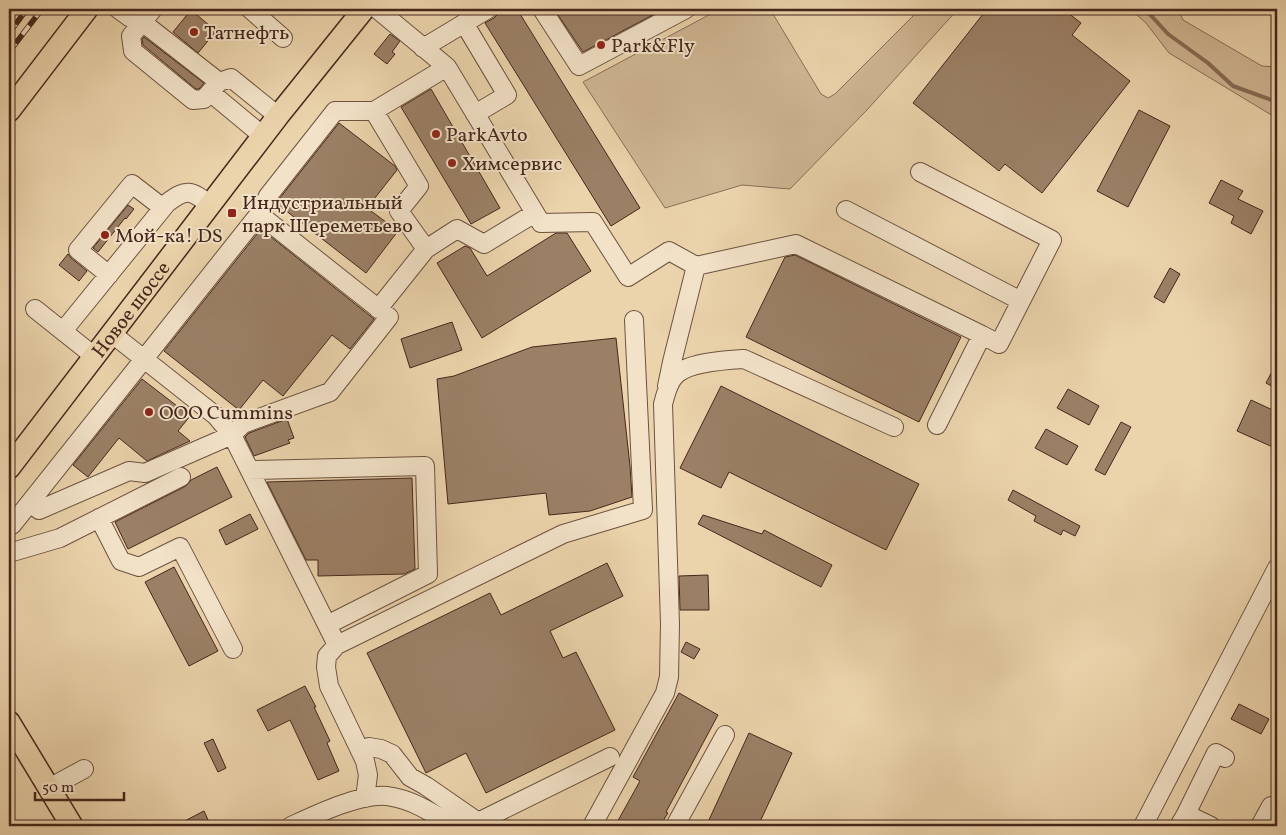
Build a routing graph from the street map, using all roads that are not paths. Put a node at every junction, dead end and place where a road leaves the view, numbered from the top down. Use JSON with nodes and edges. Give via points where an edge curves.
{"nodes":[{"id":1,"x":87,"y":9,"type":"edge"},
{"id":2,"x":118,"y":9,"type":"edge"},
{"id":3,"x":250,"y":9,"type":"edge"},
{"id":4,"x":364,"y":9,"type":"edge"},
{"id":5,"x":377,"y":9,"type":"edge"},
{"id":6,"x":488,"y":9,"type":"edge"},
{"id":7,"x":542,"y":9,"type":"edge"},
{"id":8,"x":686,"y":9,"type":"edge"},
{"id":9,"x":148,"y":15,"type":"edge"},
{"id":10,"x":464,"y":23,"type":"junction"},
{"id":11,"x":283,"y":38,"type":"dead end"},
{"id":12,"x":424,"y":48,"type":"junction"},
{"id":13,"x":447,"y":68,"type":"junction"},
{"id":14,"x":214,"y":87,"type":"junction"},
{"id":15,"x":9,"y":111,"type":"edge"},
{"id":16,"x":374,"y":111,"type":"junction"},
{"id":17,"x":475,"y":114,"type":"junction"},
{"id":18,"x":278,"y":116,"type":"junction"},
{"id":19,"x":263,"y":136,"type":"junction"},
{"id":20,"x":920,"y":172,"type":"dead end"},
{"id":21,"x":210,"y":205,"type":"junction"},
{"id":22,"x":163,"y":208,"type":"junction"},
{"id":23,"x":846,"y":210,"type":"dead end"},
{"id":24,"x":535,"y":213,"type":"junction"},
{"id":25,"x":259,"y":214,"type":"junction"},
{"id":26,"x":426,"y":249,"type":"junction"},
{"id":27,"x":696,"y":266,"type":"junction"},
{"id":28,"x":109,"y":275,"type":"junction"},
{"id":29,"x":1021,"y":301,"type":"junction"},
{"id":30,"x":34,"y":309,"type":"dead end"},
{"id":31,"x":378,"y":309,"type":"junction"},
{"id":32,"x":634,"y":320,"type":"dead end"},
{"id":33,"x":63,"y":331,"type":"junction"},
{"id":34,"x":111,"y":333,"type":"junction"},
{"id":35,"x":982,"y":335,"type":"junction"},
{"id":36,"x":94,"y":356,"type":"junction"},
{"id":37,"x":144,"y":359,"type":"junction"},
{"id":38,"x":667,"y":389,"type":"junction"},
{"id":39,"x":937,"y":425,"type":"dead end"},
{"id":40,"x":894,"y":428,"type":"dead end"},
{"id":41,"x":232,"y":434,"type":"junction"},
{"id":42,"x":9,"y":468,"type":"edge"},
{"id":43,"x":250,"y":470,"type":"junction"},
{"id":44,"x":181,"y":477,"type":"dead end"},
{"id":45,"x":30,"y":503,"type":"junction"},
{"id":46,"x":99,"y":518,"type":"junction"},
{"id":47,"x":12,"y":525,"type":"dead end"},
{"id":48,"x":9,"y":553,"type":"edge"},
{"id":49,"x":1276,"y":572,"type":"edge"},
{"id":50,"x":327,"y":624,"type":"junction"},
{"id":51,"x":337,"y":644,"type":"junction"},
{"id":52,"x":233,"y":649,"type":"dead end"},
{"id":53,"x":9,"y":723,"type":"edge"},
{"id":54,"x":725,"y":735,"type":"dead end"},
{"id":55,"x":360,"y":751,"type":"junction"},
{"id":56,"x":610,"y":757,"type":"dead end"},
{"id":57,"x":1225,"y":758,"type":"dead end"},
{"id":58,"x":84,"y":769,"type":"dead end"},
{"id":59,"x":49,"y":788,"type":"junction"},
{"id":60,"x":365,"y":798,"type":"junction"},
{"id":61,"x":1277,"y":809,"type":"edge"},
{"id":62,"x":1182,"y":820,"type":"edge"},
{"id":63,"x":72,"y":826,"type":"edge"},
{"id":64,"x":291,"y":826,"type":"edge"},
{"id":65,"x":454,"y":826,"type":"edge"},
{"id":66,"x":592,"y":826,"type":"edge"},
{"id":67,"x":675,"y":826,"type":"edge"},
{"id":68,"x":1143,"y":826,"type":"edge"},
{"id":69,"x":1211,"y":826,"type":"edge"},
{"id":70,"x":1260,"y":826,"type":"edge"}],
"edges":[{"from":1,"to":15,"type":"main road"},
{"from":2,"to":9,"type":"street","via":[[129,17]]},
{"from":3,"to":11,"type":"street"},
{"from":4,"to":18,"type":"main road","name":"Новое шоссе"},
{"from":5,"to":12,"type":"street"},
{"from":6,"to":10,"type":"street"},
{"from":7,"to":8,"type":"street","via":[[579,66]]},
{"from":9,"to":14,"type":"street"},
{"from":9,"to":14,"type":"street","via":[[131,36],[133,50],[193,100],[204,99]]},
{"from":10,"to":12,"type":"street"},
{"from":10,"to":17,"type":"street","via":[[507,95]]},
{"from":12,"to":13,"type":"street"},
{"from":13,"to":16,"type":"street"},
{"from":13,"to":17,"type":"street"},
{"from":14,"to":18,"type":"street","via":[[231,78]]},
{"from":14,"to":19,"type":"street"},
{"from":16,"to":25,"type":"street","via":[[334,110],[268,196]]},
{"from":16,"to":26,"type":"street","via":[[419,186],[399,211]]},
{"from":17,"to":24,"type":"street"},
{"from":18,"to":19,"type":"main road","name":"Новое шоссе"},
{"from":19,"to":21,"type":"main road","name":"Новое шоссе"},
{"from":20,"to":29,"type":"street","via":[[1052,240]]},
{"from":21,"to":22,"type":"street","via":[[195,193],[186,193],[176,196]]},
{"from":21,"to":34,"type":"main road","name":"Новое шоссе"},
{"from":22,"to":28,"type":"street"},
{"from":22,"to":28,"type":"street","via":[[132,184],[78,250]]},
{"from":23,"to":29,"type":"street"},
{"from":24,"to":26,"type":"street","via":[[484,244],[457,230]]},
{"from":24,"to":27,"type":"street","via":[[541,223],[593,222],[628,277],[669,251]]},
{"from":25,"to":31,"type":"street"},
{"from":25,"to":37,"type":"street"},
{"from":26,"to":31,"type":"street"},
{"from":27,"to":35,"type":"street","via":[[796,244]]},
{"from":27,"to":38,"type":"street"},
{"from":28,"to":33,"type":"street"},
{"from":29,"to":35,"type":"street","via":[[999,344]]},
{"from":30,"to":33,"type":"street"},
{"from":31,"to":41,"type":"street","via":[[389,317],[330,392],[243,424]]},
{"from":32,"to":51,"type":"street","via":[[643,510],[563,534]]},
{"from":33,"to":36,"type":"street"},
{"from":34,"to":36,"type":"main road","name":"Новое шоссе"},
{"from":34,"to":37,"type":"street"},
{"from":35,"to":39,"type":"street"},
{"from":36,"to":42,"type":"main road","name":"Новое шоссе"},
{"from":37,"to":41,"type":"street","via":[[216,416]]},
{"from":37,"to":45,"type":"street"},
{"from":38,"to":40,"type":"street","via":[[678,373],[687,368],[744,359]]},
{"from":38,"to":66,"type":"street","via":[[663,404],[669,677],[665,693]]},
{"from":41,"to":43,"type":"street"},
{"from":41,"to":45,"type":"street","via":[[145,473],[129,471],[39,510]]},
{"from":43,"to":50,"type":"street"},
{"from":43,"to":50,"type":"street","via":[[425,466],[428,574]]},
{"from":44,"to":46,"type":"street"},
{"from":45,"to":47,"type":"street"},
{"from":46,"to":48,"type":"street","via":[[60,538]]},
{"from":46,"to":52,"type":"street","via":[[121,561],[139,567],[180,547]]},
{"from":49,"to":68,"type":"street"},
{"from":50,"to":51,"type":"street"},
{"from":51,"to":55,"type":"street","via":[[327,656],[329,686]]},
{"from":53,"to":59,"type":"main road"},
{"from":54,"to":67,"type":"street"},
{"from":55,"to":56,"type":"street","via":[[369,747],[392,754],[410,777],[478,822]]},
{"from":55,"to":60,"type":"street","via":[[368,774]]},
{"from":57,"to":62,"type":"street","via":[[1216,753]]},
{"from":58,"to":59,"type":"street"},
{"from":59,"to":63,"type":"main road"},
{"from":60,"to":64,"type":"street"},
{"from":60,"to":65,"type":"street","via":[[386,796],[408,802],[427,809]]},
{"from":61,"to":70,"type":"street","via":[[1271,806]]},
{"from":62,"to":69,"type":"street"}]}
